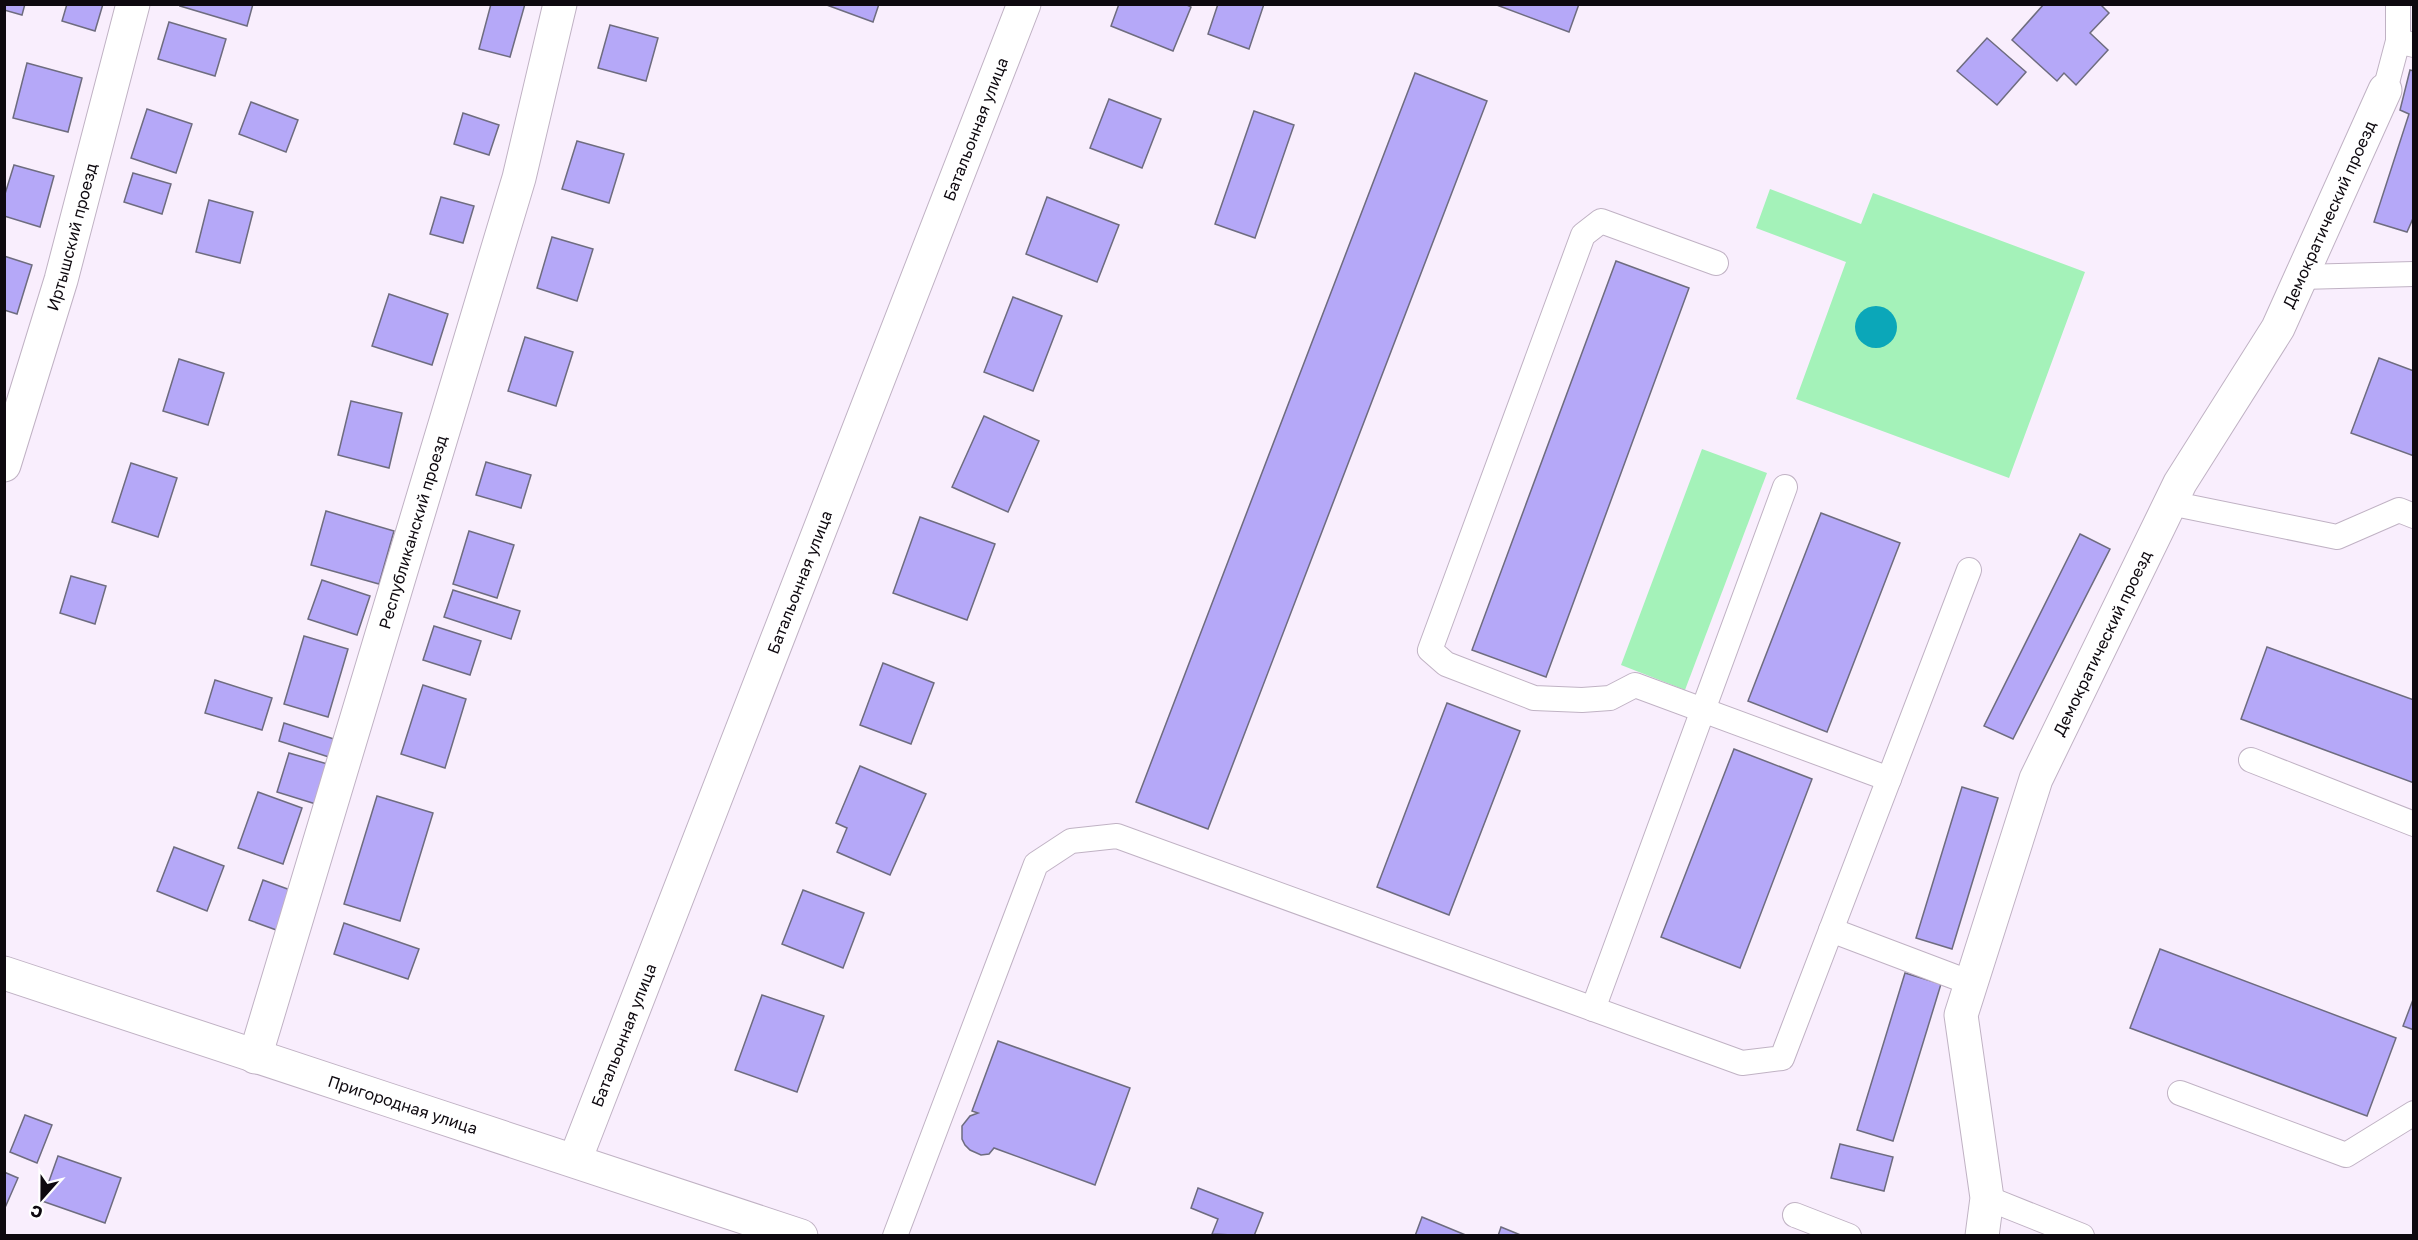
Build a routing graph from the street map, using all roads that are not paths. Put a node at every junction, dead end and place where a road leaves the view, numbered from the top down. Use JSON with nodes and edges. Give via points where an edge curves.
{"nodes":[{"id":1,"x":133,"y":4,"type":"edge"},
{"id":2,"x":560,"y":4,"type":"edge"},
{"id":3,"x":1024,"y":4,"type":"edge"},
{"id":4,"x":2398,"y":4,"type":"edge"},
{"id":5,"x":2406,"y":43,"type":"edge"},
{"id":6,"x":2385,"y":90,"type":"joint"},
{"id":7,"x":1716,"y":263,"type":"dead end"},
{"id":8,"x":2414,"y":274,"type":"edge"},
{"id":9,"x":2301,"y":277,"type":"junction"},
{"id":10,"x":4,"y":465,"type":"edge"},
{"id":11,"x":1785,"y":487,"type":"dead end"},
{"id":12,"x":2170,"y":503,"type":"junction"},
{"id":13,"x":2414,"y":516,"type":"edge"},
{"id":14,"x":1969,"y":570,"type":"dead end"},
{"id":15,"x":1703,"y":709,"type":"junction"},
{"id":16,"x":2251,"y":759,"type":"dead end"},
{"id":17,"x":1889,"y":779,"type":"junction"},
{"id":18,"x":2414,"y":825,"type":"edge"},
{"id":19,"x":1831,"y":930,"type":"junction"},
{"id":20,"x":4,"y":973,"type":"edge"},
{"id":21,"x":1971,"y":983,"type":"junction"},
{"id":22,"x":1593,"y":1009,"type":"junction"},
{"id":23,"x":255,"y":1058,"type":"junction"},
{"id":24,"x":2180,"y":1093,"type":"dead end"},
{"id":25,"x":2414,"y":1113,"type":"edge"},
{"id":26,"x":575,"y":1160,"type":"junction"},
{"id":27,"x":1987,"y":1198,"type":"junction"},
{"id":28,"x":1796,"y":1215,"type":"dead end"},
{"id":29,"x":801,"y":1236,"type":"edge"},
{"id":30,"x":895,"y":1236,"type":"edge"},
{"id":31,"x":1849,"y":1236,"type":"edge"},
{"id":32,"x":1982,"y":1236,"type":"edge"},
{"id":33,"x":2082,"y":1236,"type":"edge"}],
"edges":[{"from":1,"to":10,"type":"street","name":"Иртышский проезд","via":[[61,280]]},
{"from":2,"to":23,"type":"street","name":"Республиканский проезд","via":[[519,178]]},
{"from":3,"to":26,"type":"street","name":"Батальонная улица"},
{"from":4,"to":5,"type":"lane"},
{"from":5,"to":6,"type":"lane"},
{"from":6,"to":9,"type":"street","name":"Демократический проезд"},
{"from":7,"to":15,"type":"lane","via":[[1601,220],[1583,235],[1430,650],[1446,664],[1534,698],[1610,698],[1635,685]]},
{"from":8,"to":9,"type":"lane"},
{"from":9,"to":12,"type":"street","name":"Демократический проезд","via":[[2278,328]]},
{"from":11,"to":15,"type":"lane"},
{"from":12,"to":13,"type":"lane","via":[[2337,537],[2399,510]]},
{"from":12,"to":21,"type":"street","name":"Демократический проезд","via":[[2036,779]]},
{"from":14,"to":17,"type":"lane"},
{"from":15,"to":17,"type":"lane"},
{"from":15,"to":22,"type":"lane"},
{"from":16,"to":18,"type":"lane"},
{"from":17,"to":19,"type":"lane"},
{"from":19,"to":21,"type":"lane"},
{"from":19,"to":22,"type":"lane","via":[[1782,1058],[1742,1063]]},
{"from":20,"to":23,"type":"street","name":"Пригородная улица"},
{"from":21,"to":27,"type":"street","name":"Демократический проезд","via":[[1961,1015]]},
{"from":22,"to":30,"type":"lane","via":[[1117,836],[1071,841],[1036,864]]},
{"from":23,"to":26,"type":"street","name":"Пригородная улица"},
{"from":24,"to":25,"type":"lane","via":[[2346,1155]]},
{"from":26,"to":29,"type":"street","name":"Пригородная улица"},
{"from":27,"to":32,"type":"street","name":"Демократический проезд"},
{"from":27,"to":33,"type":"lane"},
{"from":28,"to":31,"type":"lane"}]}
